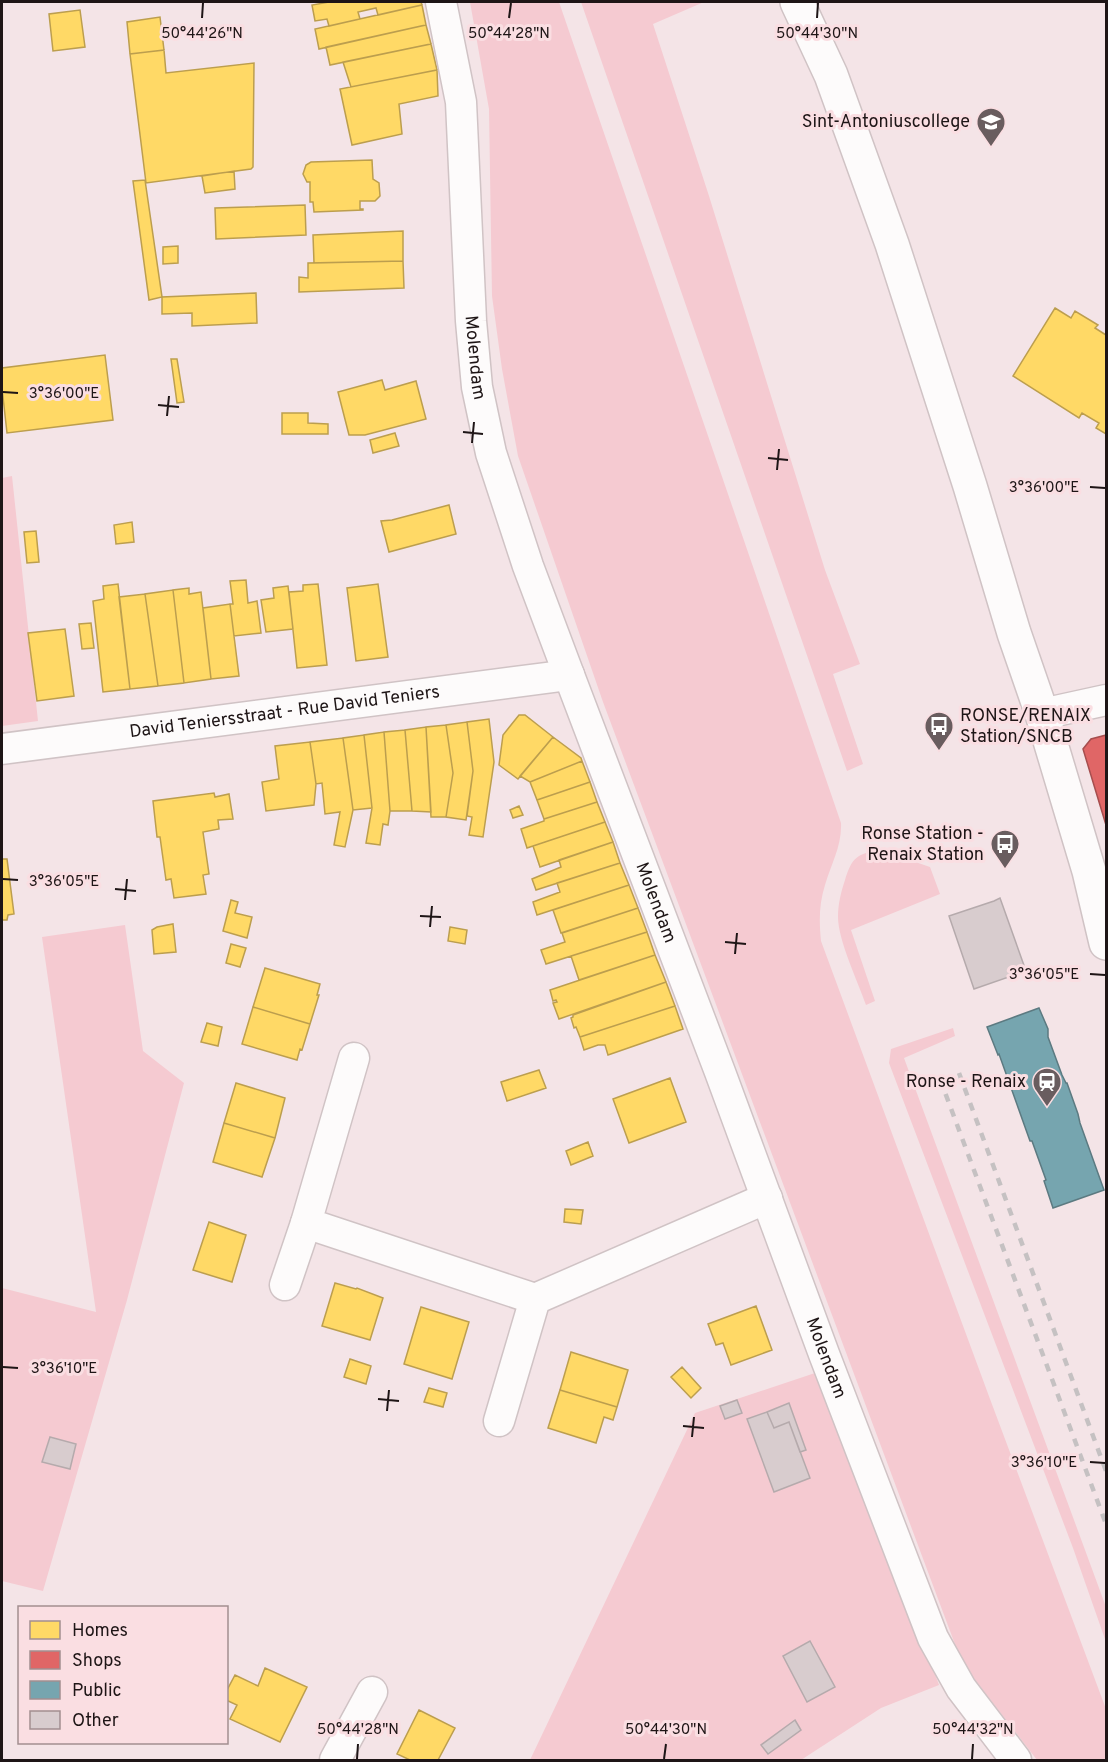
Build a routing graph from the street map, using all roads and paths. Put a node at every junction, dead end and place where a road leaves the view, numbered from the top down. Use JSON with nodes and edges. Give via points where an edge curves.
{"nodes":[{"id":1,"x":441,"y":2,"type":"edge"},
{"id":2,"x":797,"y":2,"type":"edge"},
{"id":3,"x":569,"y":675,"type":"junction"},
{"id":4,"x":1107,"y":700,"type":"edge"},
{"id":5,"x":1042,"y":714,"type":"junction"},
{"id":6,"x":2,"y":749,"type":"edge"},
{"id":7,"x":1107,"y":943,"type":"edge"},
{"id":8,"x":354,"y":1058,"type":"dead end"},
{"id":9,"x":767,"y":1198,"type":"junction"},
{"id":10,"x":306,"y":1223,"type":"junction"},
{"id":11,"x":285,"y":1285,"type":"dead end"},
{"id":12,"x":536,"y":1299,"type":"junction"},
{"id":13,"x":499,"y":1421,"type":"dead end"},
{"id":14,"x":372,"y":1692,"type":"dead end"},
{"id":15,"x":335,"y":1761,"type":"edge"},
{"id":16,"x":1016,"y":1761,"type":"edge"}],
"edges":[{"from":1,"to":3,"type":"street","name":"Molendam","via":[[462,102],[477,387],[490,453]]},
{"from":2,"to":5,"type":"street","via":[[831,75],[892,244]]},
{"from":3,"to":6,"type":"street","name":"David Teniersstraat - Rue David Teniers"},
{"from":3,"to":9,"type":"street","name":"Molendam"},
{"from":4,"to":5,"type":"street"},
{"from":5,"to":7,"type":"street"},
{"from":8,"to":10,"type":"street"},
{"from":9,"to":12,"type":"street"},
{"from":9,"to":16,"type":"street","name":"Molendam","via":[[933,1638],[961,1688]]},
{"from":10,"to":11,"type":"street"},
{"from":10,"to":12,"type":"street"},
{"from":12,"to":13,"type":"street"},
{"from":14,"to":15,"type":"street"}]}
